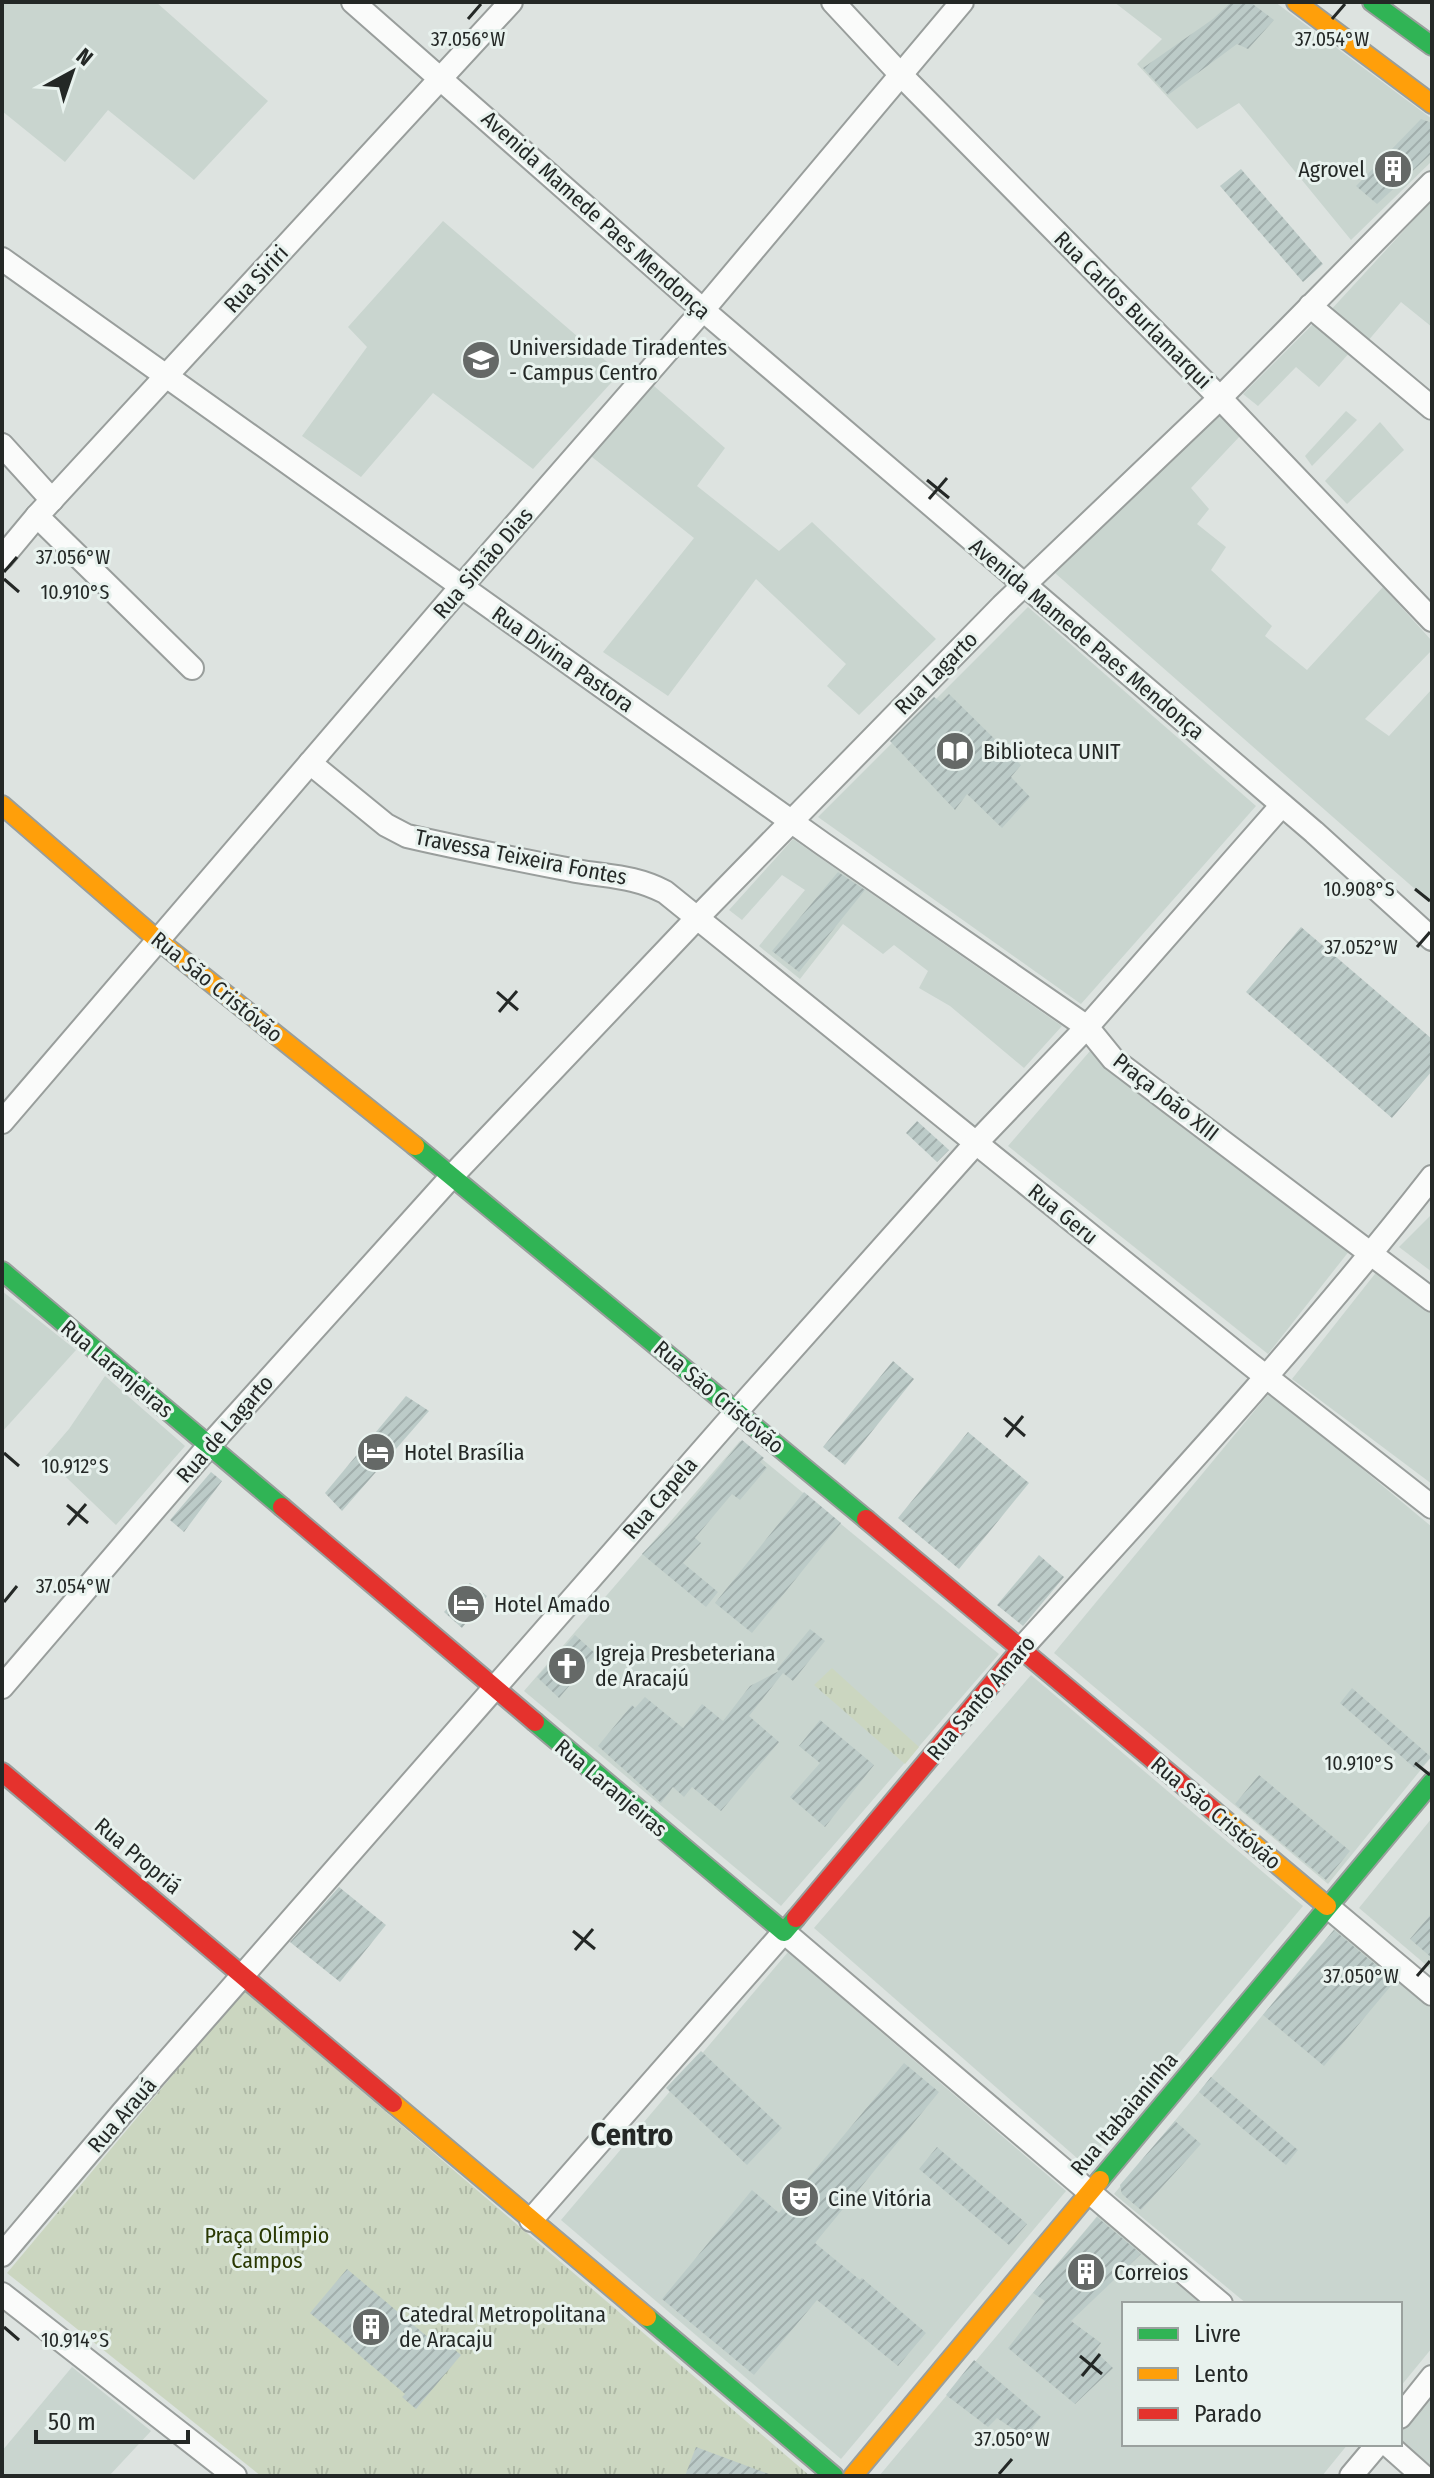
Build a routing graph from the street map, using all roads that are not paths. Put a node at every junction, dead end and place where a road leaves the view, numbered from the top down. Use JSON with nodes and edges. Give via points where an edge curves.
{"nodes":[{"id":1,"x":353,"y":2,"type":"edge"},
{"id":2,"x":511,"y":2,"type":"edge"},
{"id":3,"x":833,"y":2,"type":"edge"},
{"id":4,"x":962,"y":2,"type":"edge"},
{"id":5,"x":1296,"y":2,"type":"edge"},
{"id":6,"x":1372,"y":2,"type":"edge"},
{"id":7,"x":1432,"y":46,"type":"edge"},
{"id":8,"x":901,"y":75,"type":"junction"},
{"id":9,"x":443,"y":79,"type":"junction"},
{"id":10,"x":1432,"y":104,"type":"edge"},
{"id":11,"x":1432,"y":183,"type":"edge"},
{"id":12,"x":2,"y":259,"type":"edge"},
{"id":13,"x":1310,"y":306,"type":"junction"},
{"id":14,"x":703,"y":310,"type":"junction"},
{"id":15,"x":166,"y":376,"type":"junction"},
{"id":16,"x":1220,"y":398,"type":"junction"},
{"id":17,"x":1432,"y":408,"type":"edge"},
{"id":18,"x":2,"y":445,"type":"edge"},
{"id":19,"x":45,"y":508,"type":"junction"},
{"id":20,"x":2,"y":558,"type":"edge"},
{"id":21,"x":1023,"y":585,"type":"junction"},
{"id":22,"x":461,"y":587,"type":"junction"},
{"id":23,"x":1432,"y":620,"type":"edge"},
{"id":24,"x":192,"y":668,"type":"dead end"},
{"id":25,"x":310,"y":763,"type":"junction"},
{"id":26,"x":2,"y":805,"type":"edge"},
{"id":27,"x":1282,"y":805,"type":"junction"},
{"id":28,"x":791,"y":820,"type":"junction"},
{"id":29,"x":697,"y":918,"type":"junction"},
{"id":30,"x":1432,"y":939,"type":"edge"},
{"id":31,"x":159,"y":941,"type":"junction"},
{"id":32,"x":1087,"y":1027,"type":"junction"},
{"id":33,"x":2,"y":1122,"type":"edge"},
{"id":34,"x":976,"y":1143,"type":"junction"},
{"id":35,"x":452,"y":1176,"type":"junction"},
{"id":36,"x":1432,"y":1177,"type":"edge"},
{"id":37,"x":1372,"y":1253,"type":"junction"},
{"id":38,"x":2,"y":1271,"type":"edge"},
{"id":39,"x":1432,"y":1300,"type":"edge"},
{"id":40,"x":1268,"y":1378,"type":"junction"},
{"id":41,"x":737,"y":1411,"type":"junction"},
{"id":42,"x":208,"y":1447,"type":"junction"},
{"id":43,"x":1432,"y":1507,"type":"edge"},
{"id":44,"x":1021,"y":1649,"type":"junction"},
{"id":45,"x":2,"y":1687,"type":"edge"},
{"id":46,"x":493,"y":1688,"type":"junction"},
{"id":47,"x":2,"y":1772,"type":"edge"},
{"id":48,"x":1432,"y":1782,"type":"edge"},
{"id":49,"x":1327,"y":1906,"type":"junction"},
{"id":50,"x":784,"y":1932,"type":"junction"},
{"id":51,"x":243,"y":1977,"type":"junction"},
{"id":52,"x":1432,"y":1994,"type":"edge"},
{"id":53,"x":1090,"y":2193,"type":"junction"},
{"id":54,"x":531,"y":2220,"type":"junction"},
{"id":55,"x":2,"y":2255,"type":"edge"},
{"id":56,"x":2,"y":2294,"type":"edge"},
{"id":57,"x":1219,"y":2302,"type":"edge"},
{"id":58,"x":1432,"y":2377,"type":"edge"},
{"id":59,"x":1402,"y":2414,"type":"edge"},
{"id":60,"x":1376,"y":2446,"type":"edge"},
{"id":61,"x":1389,"y":2446,"type":"edge"},
{"id":62,"x":235,"y":2476,"type":"edge"},
{"id":63,"x":834,"y":2476,"type":"edge"},
{"id":64,"x":853,"y":2476,"type":"edge"},
{"id":65,"x":1351,"y":2476,"type":"edge"},
{"id":66,"x":1423,"y":2476,"type":"edge"}],
"edges":[{"from":1,"to":9,"type":"street","name":"Avenida Mamede Paes Mendonça"},
{"from":2,"to":9,"type":"street","name":"Rua Siriri"},
{"from":3,"to":8,"type":"street","name":"Rua Carlos Burlamarqui"},
{"from":4,"to":8,"type":"street","name":"Rua Simão Dias"},
{"from":5,"to":10,"type":"street"},
{"from":6,"to":7,"type":"street"},
{"from":8,"to":14,"type":"street","name":"Rua Simão Dias"},
{"from":8,"to":16,"type":"street","name":"Rua Carlos Burlamarqui"},
{"from":9,"to":14,"type":"street","name":"Avenida Mamede Paes Mendonça"},
{"from":9,"to":15,"type":"street","name":"Rua Siriri"},
{"from":11,"to":13,"type":"street","name":"Rua Lagarto"},
{"from":12,"to":15,"type":"street","name":"Rua Divina Pastora"},
{"from":13,"to":16,"type":"street","name":"Rua Lagarto"},
{"from":13,"to":17,"type":"street"},
{"from":14,"to":21,"type":"street","name":"Avenida Mamede Paes Mendonça"},
{"from":14,"to":22,"type":"street","name":"Rua Simão Dias"},
{"from":15,"to":19,"type":"street","name":"Rua Siriri"},
{"from":15,"to":22,"type":"street","name":"Rua Divina Pastora"},
{"from":16,"to":21,"type":"street","name":"Rua Lagarto"},
{"from":16,"to":23,"type":"street","name":"Rua Carlos Burlamarqui"},
{"from":18,"to":19,"type":"street"},
{"from":19,"to":20,"type":"street","name":"Rua Siriri"},
{"from":19,"to":24,"type":"street"},
{"from":21,"to":27,"type":"street","name":"Avenida Mamede Paes Mendonça"},
{"from":21,"to":28,"type":"street","name":"Rua Lagarto"},
{"from":22,"to":25,"type":"street","name":"Rua Simão Dias"},
{"from":22,"to":28,"type":"street","name":"Rua Divina Pastora"},
{"from":25,"to":29,"type":"street","name":"Travessa Teixeira Fontes","via":[[407,836],[645,881]]},
{"from":25,"to":31,"type":"street","name":"Rua Simão Dias"},
{"from":26,"to":31,"type":"street","name":"Rua São Cristóvão"},
{"from":27,"to":30,"type":"street","name":"Avenida Mamede Paes Mendonça"},
{"from":27,"to":32,"type":"street"},
{"from":28,"to":29,"type":"street","name":"Rua Lagarto"},
{"from":28,"to":32,"type":"street","name":"Rua Divina Pastora"},
{"from":29,"to":34,"type":"street","name":"Rua Geru"},
{"from":29,"to":35,"type":"street","name":"Rua Lagarto"},
{"from":31,"to":33,"type":"street","name":"Rua Simão Dias"},
{"from":31,"to":35,"type":"street","name":"Rua São Cristóvão"},
{"from":32,"to":34,"type":"street","name":"Rua Capela"},
{"from":32,"to":37,"type":"street","name":"Praça João XIII","via":[[1113,1059]]},
{"from":34,"to":40,"type":"street","name":"Rua Geru"},
{"from":34,"to":41,"type":"street","name":"Rua Capela"},
{"from":35,"to":41,"type":"street","name":"Rua São Cristóvão"},
{"from":35,"to":42,"type":"street","name":"Rua de Lagarto"},
{"from":36,"to":37,"type":"street","name":"Rua Santo Amaro"},
{"from":37,"to":39,"type":"street","name":"Praça João XIII"},
{"from":37,"to":40,"type":"street","name":"Rua Santo Amaro"},
{"from":38,"to":42,"type":"street","name":"Rua Laranjeiras"},
{"from":40,"to":43,"type":"street","name":"Rua Geru"},
{"from":40,"to":44,"type":"street","name":"Rua Santo Amaro"},
{"from":41,"to":44,"type":"street","name":"Rua São Cristóvão"},
{"from":41,"to":46,"type":"street","name":"Rua Capela"},
{"from":42,"to":45,"type":"street","name":"Rua de Lagarto"},
{"from":42,"to":46,"type":"street","name":"Rua Laranjeiras"},
{"from":44,"to":49,"type":"street","name":"Rua São Cristóvão"},
{"from":44,"to":50,"type":"street","name":"Rua Santo Amaro"},
{"from":46,"to":50,"type":"street","name":"Rua Laranjeiras"},
{"from":46,"to":51,"type":"street","name":"Rua Capela"},
{"from":47,"to":51,"type":"street","name":"Rua Propriá"},
{"from":48,"to":49,"type":"street","name":"Rua Itabaianinha"},
{"from":49,"to":52,"type":"street","name":"Rua São Cristóvão"},
{"from":49,"to":53,"type":"street","name":"Rua Itabaianinha"},
{"from":50,"to":53,"type":"street","name":"Rua Laranjeiras"},
{"from":50,"to":54,"type":"street","name":"Rua Santo Amaro"},
{"from":51,"to":54,"type":"street"},
{"from":51,"to":55,"type":"street","name":"Rua Arauá"},
{"from":53,"to":57,"type":"street","name":"Rua Laranjeiras"},
{"from":53,"to":64,"type":"street","name":"Rua Itabaianinha"},
{"from":54,"to":63,"type":"street"},
{"from":56,"to":62,"type":"street"},
{"from":58,"to":59,"type":"street"},
{"from":60,"to":65,"type":"street"},
{"from":61,"to":66,"type":"street"}]}
